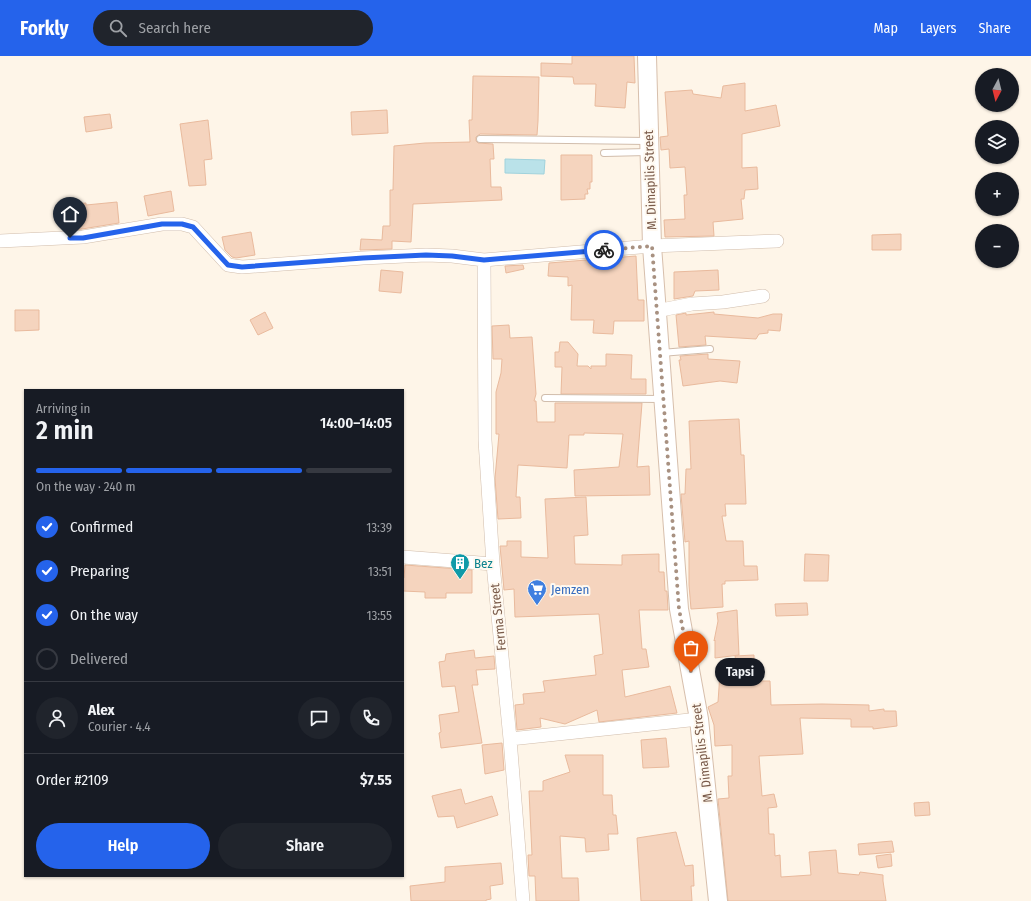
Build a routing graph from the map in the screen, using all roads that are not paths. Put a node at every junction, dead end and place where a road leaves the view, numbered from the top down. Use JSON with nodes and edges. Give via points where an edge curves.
{"nodes":[{"id":1,"x":647,"y":56,"type":"edge"},
{"id":2,"x":480,"y":139,"type":"dead end"},
{"id":3,"x":649,"y":147,"type":"junction"},
{"id":4,"x":604,"y":153,"type":"dead end"},
{"id":5,"x":0,"y":241,"type":"edge"},
{"id":6,"x":777,"y":241,"type":"dead end"},
{"id":7,"x":652,"y":246,"type":"junction"},
{"id":8,"x":484,"y":260,"type":"junction"},
{"id":9,"x":763,"y":296,"type":"dead end"},
{"id":10,"x":656,"y":311,"type":"junction"},
{"id":11,"x":710,"y":349,"type":"dead end"},
{"id":12,"x":659,"y":354,"type":"junction"},
{"id":13,"x":545,"y":398,"type":"dead end"},
{"id":14,"x":663,"y":400,"type":"junction"},
{"id":15,"x":404,"y":557,"type":"edge"},
{"id":16,"x":493,"y":564,"type":"junction"},
{"id":17,"x":699,"y":719,"type":"junction"},
{"id":18,"x":510,"y":739,"type":"junction"},
{"id":19,"x":523,"y":901,"type":"edge"},
{"id":20,"x":718,"y":901,"type":"edge"}],
"edges":[{"from":1,"to":3,"type":"main road","name":"M. Dimapilis Street"},
{"from":2,"to":3,"type":"lane"},
{"from":3,"to":4,"type":"lane"},
{"from":3,"to":7,"type":"main road","name":"M. Dimapilis Street"},
{"from":5,"to":8,"type":"street","via":[[83,238],[162,224],[182,224],[193,227],[228,265],[242,267],[426,255]]},
{"from":6,"to":7,"type":"street"},
{"from":7,"to":8,"type":"street"},
{"from":7,"to":10,"type":"main road","name":"M. Dimapilis Street"},
{"from":8,"to":16,"type":"street","name":"Ferma Street","via":[[485,440]]},
{"from":9,"to":10,"type":"street"},
{"from":10,"to":12,"type":"main road","name":"M. Dimapilis Street"},
{"from":11,"to":12,"type":"lane"},
{"from":12,"to":14,"type":"main road","name":"M. Dimapilis Street"},
{"from":13,"to":14,"type":"lane"},
{"from":14,"to":17,"type":"main road","name":"M. Dimapilis Street","via":[[679,609]]},
{"from":15,"to":16,"type":"street"},
{"from":16,"to":18,"type":"street","name":"Ferma Street"},
{"from":17,"to":18,"type":"street"},
{"from":17,"to":20,"type":"main road","name":"M. Dimapilis Street"},
{"from":18,"to":19,"type":"street","name":"Ferma Street"}]}
